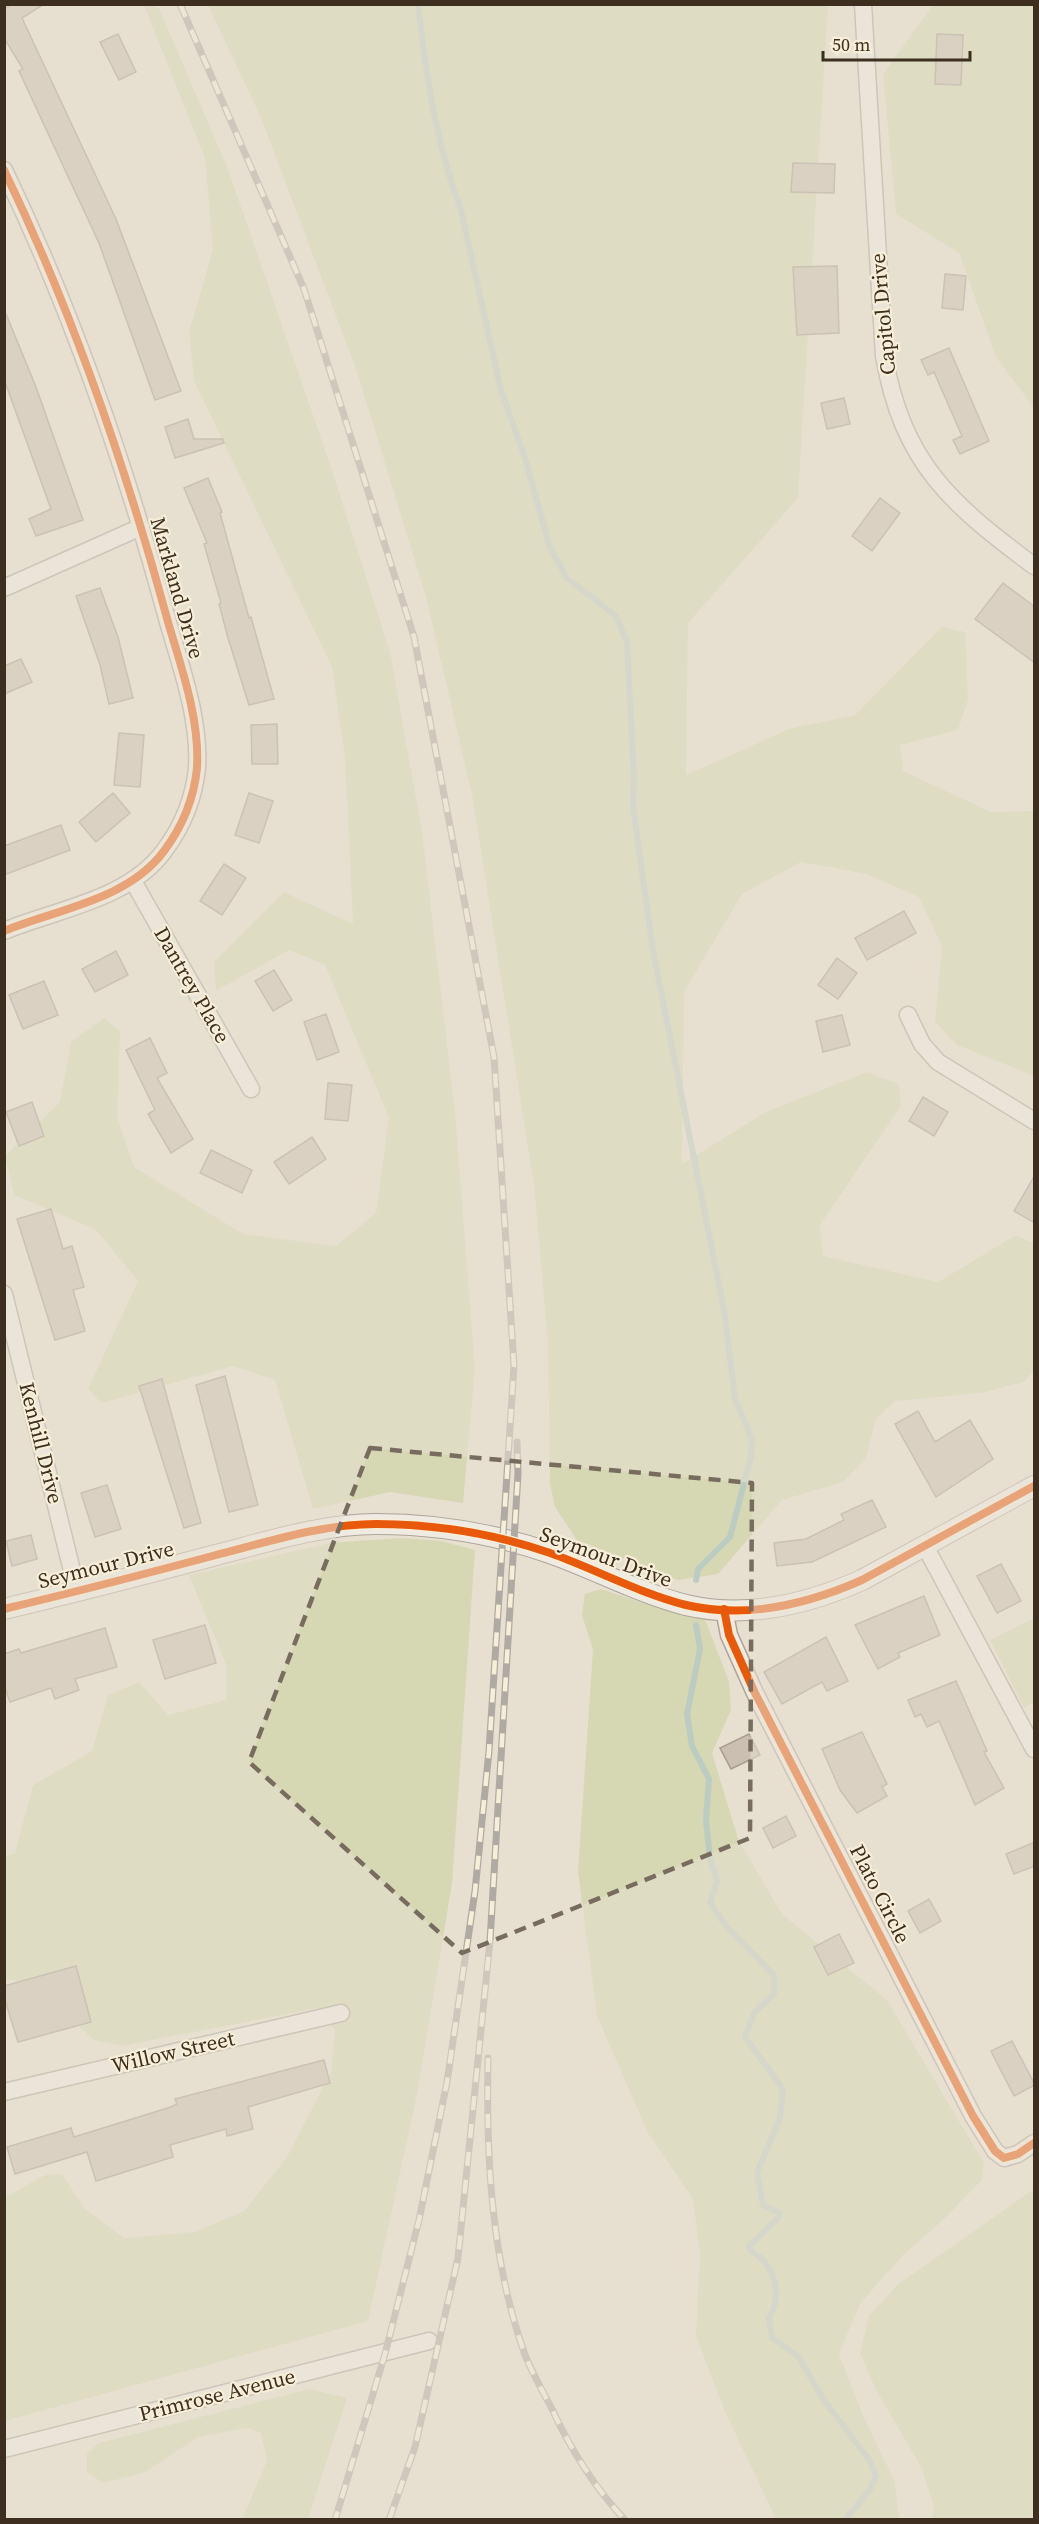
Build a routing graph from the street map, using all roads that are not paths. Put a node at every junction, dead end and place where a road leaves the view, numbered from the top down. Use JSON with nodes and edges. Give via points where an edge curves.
{"nodes":[{"id":1,"x":863,"y":4,"type":"edge"},
{"id":2,"x":4,"y":170,"type":"edge"},
{"id":3,"x":141,"y":528,"type":"junction"},
{"id":4,"x":1035,"y":566,"type":"edge"},
{"id":5,"x":4,"y":588,"type":"edge"},
{"id":6,"x":133,"y":881,"type":"junction"},
{"id":7,"x":4,"y":931,"type":"edge"},
{"id":8,"x":908,"y":1015,"type":"dead end"},
{"id":9,"x":251,"y":1089,"type":"dead end"},
{"id":10,"x":1035,"y":1121,"type":"edge"},
{"id":11,"x":4,"y":1294,"type":"edge"},
{"id":12,"x":1035,"y":1486,"type":"edge"},
{"id":13,"x":925,"y":1546,"type":"junction"},
{"id":14,"x":77,"y":1591,"type":"junction"},
{"id":15,"x":4,"y":1609,"type":"edge"},
{"id":16,"x":724,"y":1609,"type":"junction"},
{"id":17,"x":1035,"y":1749,"type":"edge"},
{"id":18,"x":342,"y":2013,"type":"dead end"},
{"id":19,"x":4,"y":2092,"type":"edge"},
{"id":20,"x":1035,"y":2143,"type":"edge"},
{"id":21,"x":429,"y":2341,"type":"dead end"},
{"id":22,"x":4,"y":2449,"type":"edge"}],
"edges":[{"from":1,"to":4,"type":"street","name":"Capitol Drive","via":[[884,356],[890,394],[907,435],[942,488],[978,524]]},
{"from":2,"to":3,"type":"street","name":"Markland Drive","via":[[69,324]]},
{"from":3,"to":5,"type":"street"},
{"from":3,"to":6,"type":"street","name":"Markland Drive","via":[[193,717],[197,766],[186,814],[176,833],[163,853]]},
{"from":6,"to":7,"type":"street","name":"Markland Drive"},
{"from":6,"to":9,"type":"street","name":"Dantrey Place"},
{"from":8,"to":10,"type":"street","via":[[922,1044],[938,1062]]},
{"from":11,"to":14,"type":"street","name":"Kenhill Drive"},
{"from":12,"to":13,"type":"street","name":"Seymour Drive"},
{"from":13,"to":16,"type":"street","name":"Seymour Drive","via":[[862,1580],[807,1602],[763,1609]]},
{"from":13,"to":17,"type":"street"},
{"from":14,"to":15,"type":"street","name":"Seymour Drive"},
{"from":14,"to":16,"type":"street","name":"Seymour Drive","via":[[299,1535],[375,1524],[435,1527],[479,1535],[548,1552],[686,1605]]},
{"from":16,"to":20,"type":"street","name":"Plato Circle","via":[[729,1635],[756,1693],[973,2116],[995,2151],[1004,2158]]},
{"from":18,"to":19,"type":"street","name":"Willow Street"},
{"from":21,"to":22,"type":"street","name":"Primrose Avenue"}]}
